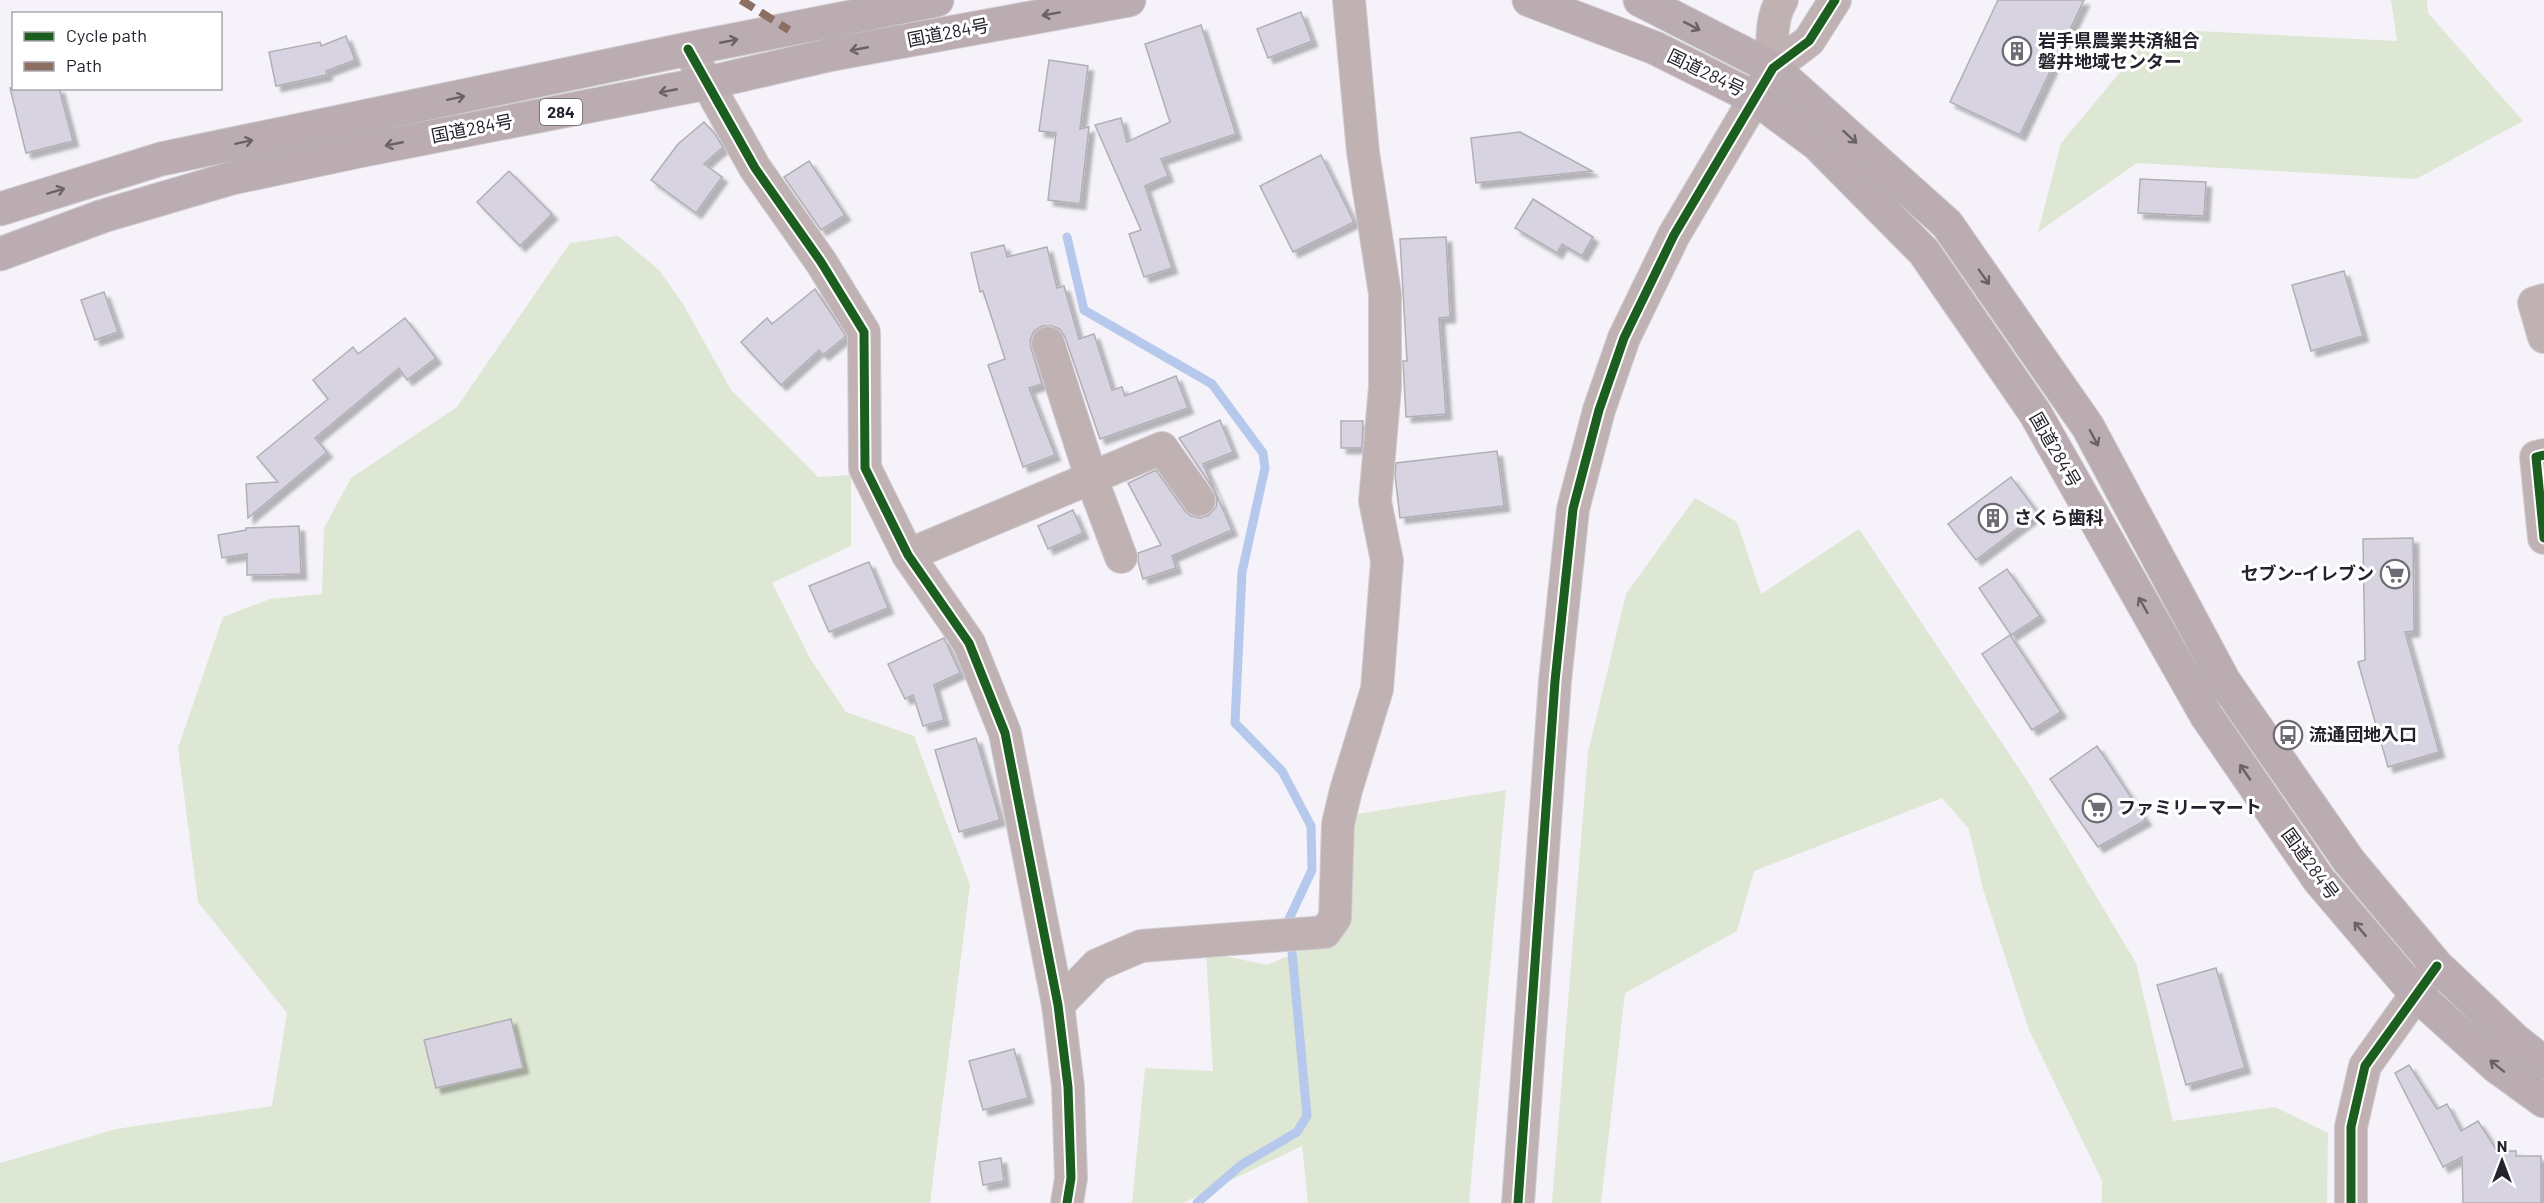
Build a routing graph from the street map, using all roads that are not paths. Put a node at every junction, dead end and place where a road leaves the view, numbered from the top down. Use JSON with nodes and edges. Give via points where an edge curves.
{"nodes":[{"id":1,"x":937,"y":0,"type":"edge"},
{"id":2,"x":1129,"y":0,"type":"edge"},
{"id":3,"x":1349,"y":0,"type":"edge"},
{"id":4,"x":1529,"y":0,"type":"edge"},
{"id":5,"x":1640,"y":0,"type":"edge"},
{"id":6,"x":1782,"y":0,"type":"edge"},
{"id":7,"x":1835,"y":0,"type":"edge"},
{"id":8,"x":688,"y":49,"type":"junction"},
{"id":9,"x":1773,"y":68,"type":"junction"},
{"id":10,"x":707,"y":83,"type":"junction"},
{"id":11,"x":1755,"y":98,"type":"junction"},
{"id":12,"x":0,"y":209,"type":"edge"},
{"id":13,"x":0,"y":254,"type":"edge"},
{"id":14,"x":2544,"y":300,"type":"edge"},
{"id":15,"x":2544,"y":337,"type":"edge"},
{"id":16,"x":1048,"y":343,"type":"dead end"},
{"id":17,"x":2544,"y":455,"type":"edge"},
{"id":18,"x":1091,"y":477,"type":"junction"},
{"id":19,"x":1199,"y":500,"type":"dead end"},
{"id":20,"x":2544,"y":538,"type":"edge"},
{"id":21,"x":908,"y":555,"type":"junction"},
{"id":22,"x":1121,"y":557,"type":"dead end"},
{"id":23,"x":2437,"y":966,"type":"junction"},
{"id":24,"x":2416,"y":994,"type":"junction"},
{"id":25,"x":1058,"y":1005,"type":"junction"},
{"id":26,"x":2544,"y":1063,"type":"edge"},
{"id":27,"x":2544,"y":1101,"type":"edge"},
{"id":28,"x":1067,"y":1203,"type":"edge"},
{"id":29,"x":1518,"y":1203,"type":"edge"},
{"id":30,"x":2352,"y":1203,"type":"edge"}],
"edges":[{"from":8,"to":1,"type":"highway","name":"国道284号","number":"284","one_way":true},
{"from":2,"to":10,"type":"highway","name":"国道284号","number":"284","one_way":true,"via":[[833,54]]},
{"from":3,"to":25,"type":"street","via":[[1363,152],[1385,294],[1385,387],[1375,501],[1387,561],[1377,689],[1338,824],[1335,918],[1324,932],[1141,946],[1096,965]]},
{"from":4,"to":11,"type":"highway","name":"国道284号","via":[[1655,48]]},
{"from":5,"to":9,"type":"highway","name":"国道284号","one_way":true},
{"from":6,"to":9,"type":"street","via":[[1774,26]]},
{"from":7,"to":9,"type":"street","via":[[1809,41]]},
{"from":8,"to":10,"type":"street"},
{"from":12,"to":8,"type":"highway","name":"国道284号","number":"284","one_way":true,"via":[[161,159]]},
{"from":9,"to":11,"type":"street"},
{"from":9,"to":23,"type":"highway","name":"国道284号","one_way":true,"via":[[1947,224],[2088,427],[2224,681],[2349,861]]},
{"from":10,"to":13,"type":"highway","name":"国道284号","number":"284","one_way":true,"via":[[232,178],[103,216]]},
{"from":10,"to":21,"type":"street","via":[[755,168],[864,332],[865,468]]},
{"from":24,"to":11,"type":"highway","name":"国道284号","one_way":true,"via":[[2319,880],[2206,716],[2035,413],[1924,252],[1817,144]]},
{"from":11,"to":29,"type":"street","via":[[1674,235],[1624,338],[1599,410],[1574,509],[1556,681]]},
{"from":14,"to":15,"type":"street","via":[[2534,303]]},
{"from":16,"to":18,"type":"street"},
{"from":17,"to":20,"type":"street","via":[[2536,457]]},
{"from":18,"to":19,"type":"street","via":[[1162,448]]},
{"from":18,"to":21,"type":"street"},
{"from":18,"to":22,"type":"street"},
{"from":21,"to":25,"type":"street","via":[[969,644],[1005,733]]},
{"from":23,"to":24,"type":"street"},
{"from":23,"to":26,"type":"highway","name":"国道284号"},
{"from":27,"to":24,"type":"highway","name":"国道284号","one_way":true,"via":[[2497,1067]]},
{"from":24,"to":30,"type":"street","via":[[2365,1066],[2351,1127]]},
{"from":25,"to":28,"type":"street","via":[[1068,1087],[1071,1178]]}]}
